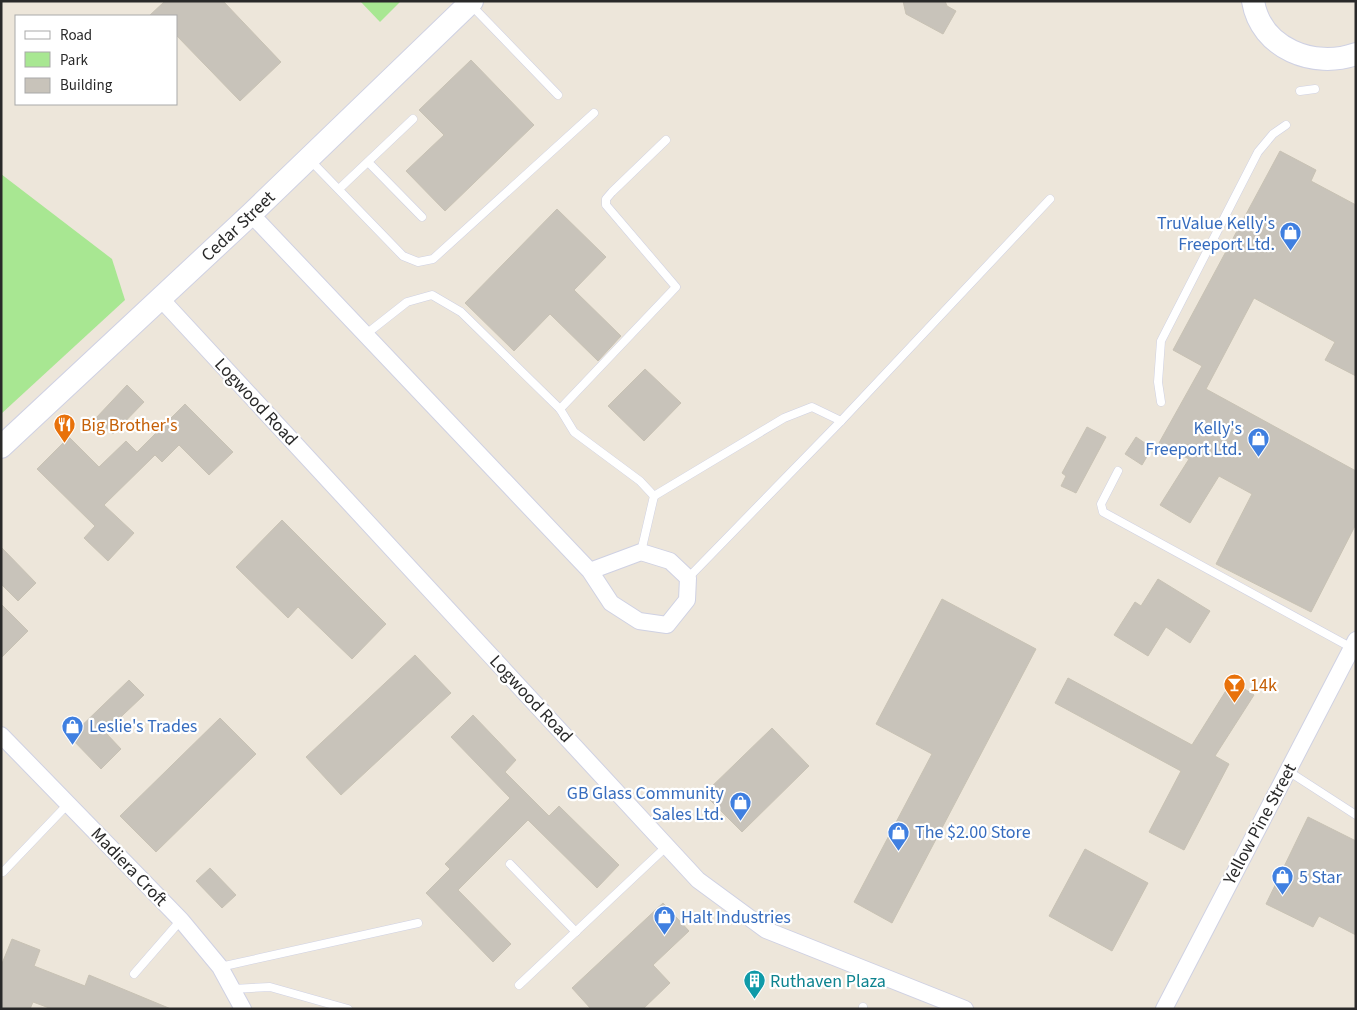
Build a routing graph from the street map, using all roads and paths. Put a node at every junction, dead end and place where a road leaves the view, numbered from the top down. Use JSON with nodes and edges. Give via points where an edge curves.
{"nodes":[{"id":1,"x":470,"y":2,"type":"edge"},
{"id":2,"x":1251,"y":4,"type":"edge"},
{"id":3,"x":1356,"y":54,"type":"edge"},
{"id":4,"x":1315,"y":89,"type":"dead end"},
{"id":5,"x":1300,"y":91,"type":"dead end"},
{"id":6,"x":558,"y":95,"type":"dead end"},
{"id":7,"x":594,"y":113,"type":"dead end"},
{"id":8,"x":413,"y":119,"type":"dead end"},
{"id":9,"x":1286,"y":125,"type":"dead end"},
{"id":10,"x":666,"y":140,"type":"dead end"},
{"id":11,"x":308,"y":159,"type":"junction"},
{"id":12,"x":368,"y":162,"type":"junction"},
{"id":13,"x":339,"y":190,"type":"junction"},
{"id":14,"x":1050,"y":199,"type":"dead end"},
{"id":15,"x":251,"y":214,"type":"junction"},
{"id":16,"x":422,"y":217,"type":"dead end"},
{"id":17,"x":161,"y":299,"type":"junction"},
{"id":18,"x":365,"y":335,"type":"junction"},
{"id":19,"x":1161,"y":402,"type":"dead end"},
{"id":20,"x":560,"y":409,"type":"junction"},
{"id":21,"x":842,"y":421,"type":"junction"},
{"id":22,"x":1,"y":447,"type":"edge"},
{"id":23,"x":1118,"y":471,"type":"dead end"},
{"id":24,"x":654,"y":496,"type":"junction"},
{"id":25,"x":641,"y":552,"type":"junction"},
{"id":26,"x":590,"y":571,"type":"junction"},
{"id":27,"x":688,"y":578,"type":"junction"},
{"id":28,"x":1354,"y":644,"type":"edge"},
{"id":29,"x":1,"y":735,"type":"edge"},
{"id":30,"x":1288,"y":771,"type":"junction"},
{"id":31,"x":68,"y":804,"type":"junction"},
{"id":32,"x":1356,"y":815,"type":"edge"},
{"id":33,"x":667,"y":846,"type":"junction"},
{"id":34,"x":510,"y":864,"type":"dead end"},
{"id":35,"x":3,"y":872,"type":"dead end"},
{"id":36,"x":181,"y":920,"type":"junction"},
{"id":37,"x":418,"y":923,"type":"dead end"},
{"id":38,"x":576,"y":932,"type":"junction"},
{"id":39,"x":220,"y":967,"type":"junction"},
{"id":40,"x":134,"y":974,"type":"dead end"},
{"id":41,"x":519,"y":985,"type":"dead end"},
{"id":42,"x":233,"y":989,"type":"junction"},
{"id":43,"x":243,"y":1009,"type":"edge"},
{"id":44,"x":348,"y":1009,"type":"edge"},
{"id":45,"x":965,"y":1009,"type":"edge"},
{"id":46,"x":1164,"y":1009,"type":"edge"}],
"edges":[{"from":1,"to":6,"type":"lane"},
{"from":1,"to":11,"type":"main road","name":"Cedar Street"},
{"from":2,"to":3,"type":"main road","via":[[1265,30],[1283,47],[1305,58],[1330,60]]},
{"from":4,"to":5,"type":"lane"},
{"from":7,"to":13,"type":"lane","via":[[434,258],[418,262],[403,256]]},
{"from":8,"to":12,"type":"lane"},
{"from":9,"to":19,"type":"lane","via":[[1273,134],[1258,152],[1161,342],[1158,382]]},
{"from":10,"to":20,"type":"lane","via":[[612,192],[606,199],[606,205],[676,288]]},
{"from":11,"to":13,"type":"lane"},
{"from":11,"to":15,"type":"main road","name":"Cedar Street"},
{"from":12,"to":13,"type":"lane"},
{"from":12,"to":16,"type":"lane"},
{"from":14,"to":21,"type":"lane"},
{"from":15,"to":17,"type":"main road","name":"Cedar Street"},
{"from":15,"to":18,"type":"street"},
{"from":17,"to":22,"type":"main road","name":"Cedar Street"},
{"from":17,"to":33,"type":"street","name":"Logwood Road"},
{"from":18,"to":20,"type":"lane","via":[[407,302],[432,295],[461,312]]},
{"from":18,"to":26,"type":"street"},
{"from":20,"to":24,"type":"lane","via":[[574,432]]},
{"from":21,"to":24,"type":"lane","via":[[812,407],[784,418]]},
{"from":21,"to":27,"type":"lane"},
{"from":23,"to":28,"type":"lane","via":[[1101,504],[1103,512]]},
{"from":24,"to":25,"type":"lane"},
{"from":25,"to":26,"type":"street"},
{"from":25,"to":27,"type":"street","via":[[670,561]]},
{"from":26,"to":27,"type":"street","via":[[611,603],[639,621],[667,625],[687,600]]},
{"from":28,"to":30,"type":"street","name":"Yellow Pine Street"},
{"from":29,"to":31,"type":"street","name":"Madiera Croft"},
{"from":30,"to":32,"type":"lane"},
{"from":30,"to":46,"type":"street","name":"Yellow Pine Street"},
{"from":31,"to":35,"type":"lane"},
{"from":31,"to":36,"type":"street","name":"Madiera Croft"},
{"from":33,"to":38,"type":"lane"},
{"from":33,"to":45,"type":"street","name":"Logwood Road","via":[[698,880],[766,930]]},
{"from":34,"to":38,"type":"lane"},
{"from":36,"to":39,"type":"street","name":"Madiera Croft"},
{"from":36,"to":40,"type":"lane"},
{"from":37,"to":39,"type":"lane"},
{"from":38,"to":41,"type":"lane"},
{"from":39,"to":42,"type":"street","name":"Madiera Croft"},
{"from":42,"to":43,"type":"street","name":"Madiera Croft"},
{"from":42,"to":44,"type":"lane","via":[[270,987]]}]}
